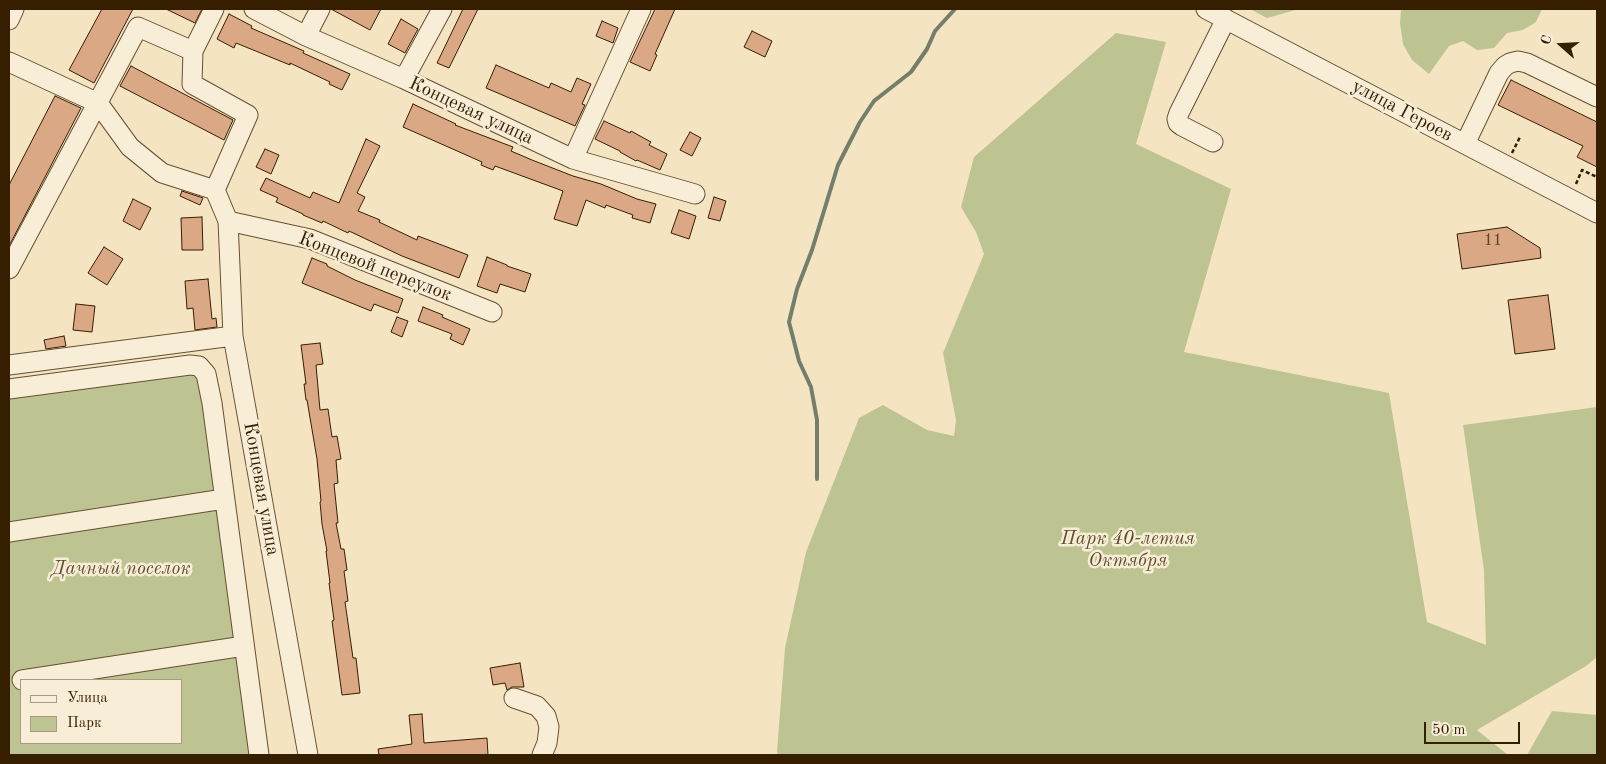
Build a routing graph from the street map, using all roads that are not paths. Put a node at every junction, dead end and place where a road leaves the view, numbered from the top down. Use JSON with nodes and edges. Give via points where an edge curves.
{"nodes":[{"id":1,"x":14,"y":9,"type":"edge"},
{"id":2,"x":214,"y":9,"type":"edge"},
{"id":3,"x":254,"y":9,"type":"edge"},
{"id":4,"x":320,"y":9,"type":"edge"},
{"id":5,"x":442,"y":9,"type":"edge"},
{"id":6,"x":641,"y":9,"type":"edge"},
{"id":7,"x":1206,"y":9,"type":"edge"},
{"id":8,"x":1226,"y":19,"type":"junction"},
{"id":9,"x":9,"y":20,"type":"edge"},
{"id":10,"x":306,"y":36,"type":"junction"},
{"id":11,"x":193,"y":51,"type":"junction"},
{"id":12,"x":9,"y":62,"type":"edge"},
{"id":13,"x":404,"y":79,"type":"junction"},
{"id":14,"x":1597,"y":97,"type":"edge"},
{"id":15,"x":98,"y":103,"type":"junction"},
{"id":16,"x":1213,"y":142,"type":"dead end"},
{"id":17,"x":1465,"y":144,"type":"junction"},
{"id":18,"x":573,"y":158,"type":"junction"},
{"id":19,"x":215,"y":190,"type":"junction"},
{"id":20,"x":696,"y":194,"type":"dead end"},
{"id":21,"x":1597,"y":213,"type":"edge"},
{"id":22,"x":228,"y":221,"type":"junction"},
{"id":23,"x":9,"y":269,"type":"edge"},
{"id":24,"x":492,"y":312,"type":"dead end"},
{"id":25,"x":233,"y":336,"type":"junction"},
{"id":26,"x":9,"y":365,"type":"edge"},
{"id":27,"x":9,"y":389,"type":"edge"},
{"id":28,"x":224,"y":499,"type":"junction"},
{"id":29,"x":9,"y":532,"type":"edge"},
{"id":30,"x":244,"y":646,"type":"junction"},
{"id":31,"x":29,"y":679,"type":"edge"},
{"id":32,"x":514,"y":698,"type":"dead end"},
{"id":33,"x":259,"y":755,"type":"edge"},
{"id":34,"x":308,"y":755,"type":"edge"},
{"id":35,"x":542,"y":755,"type":"edge"}],
"edges":[{"from":1,"to":9,"type":"street"},
{"from":2,"to":11,"type":"street"},
{"from":3,"to":10,"type":"street","name":"Концевая улица"},
{"from":4,"to":10,"type":"street"},
{"from":5,"to":13,"type":"street"},
{"from":6,"to":18,"type":"street"},
{"from":7,"to":8,"type":"street","name":"улица Героев"},
{"from":8,"to":16,"type":"street","via":[[1177,119],[1182,126]]},
{"from":8,"to":17,"type":"street","name":"улица Героев"},
{"from":10,"to":13,"type":"street","name":"Концевая улица"},
{"from":11,"to":15,"type":"street","via":[[138,28]]},
{"from":11,"to":19,"type":"street","via":[[192,84],[248,114]]},
{"from":12,"to":15,"type":"street"},
{"from":13,"to":18,"type":"street","name":"Концевая улица"},
{"from":14,"to":17,"type":"street","via":[[1527,63],[1510,63],[1499,73]]},
{"from":15,"to":19,"type":"street","via":[[130,147],[162,172]]},
{"from":15,"to":23,"type":"street"},
{"from":17,"to":21,"type":"street","name":"улица Героев"},
{"from":18,"to":20,"type":"street","name":"Концевая улица"},
{"from":19,"to":22,"type":"street"},
{"from":22,"to":24,"type":"street","name":"Концевой переулок","via":[[310,239]]},
{"from":22,"to":25,"type":"street","name":"Концевая улица"},
{"from":25,"to":26,"type":"street"},
{"from":25,"to":34,"type":"street","name":"Концевая улица"},
{"from":27,"to":28,"type":"street","via":[[199,366],[208,383]]},
{"from":28,"to":29,"type":"street"},
{"from":28,"to":30,"type":"street"},
{"from":30,"to":31,"type":"street"},
{"from":30,"to":33,"type":"street"},
{"from":32,"to":35,"type":"street","via":[[537,706],[546,716],[550,727]]}]}
